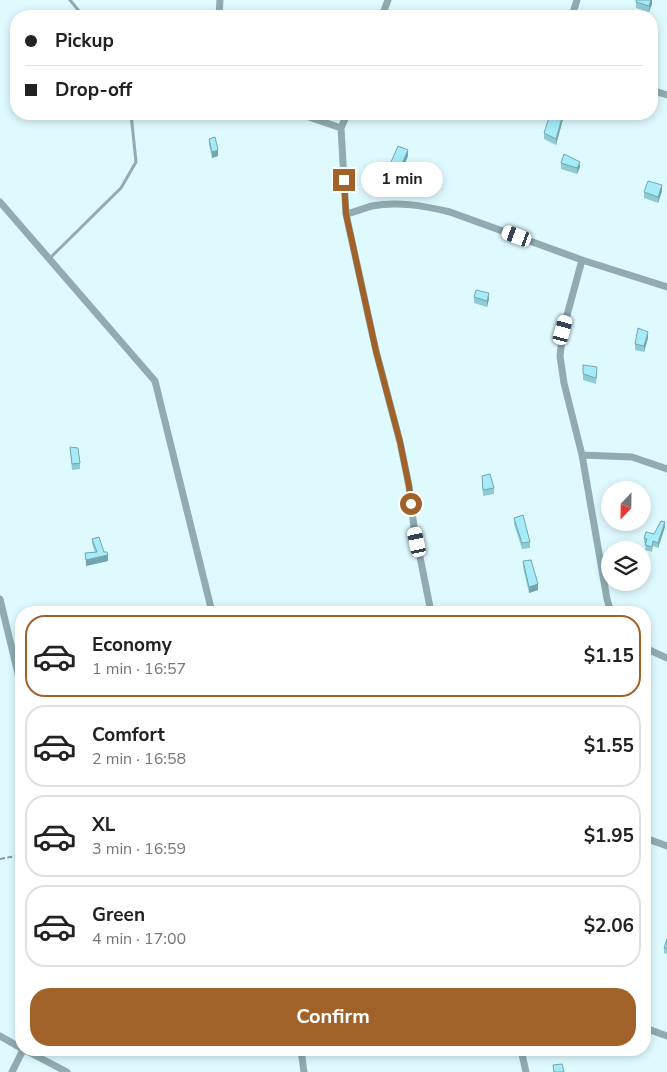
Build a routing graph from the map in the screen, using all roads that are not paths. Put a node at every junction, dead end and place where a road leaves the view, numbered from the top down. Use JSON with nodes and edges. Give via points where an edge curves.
{"nodes":[{"id":1,"x":70,"y":0,"type":"edge"},
{"id":2,"x":78,"y":10,"type":"edge"},
{"id":3,"x":132,"y":120,"type":"edge"},
{"id":4,"x":318,"y":120,"type":"edge"},
{"id":5,"x":345,"y":120,"type":"edge"},
{"id":6,"x":342,"y":128,"type":"junction"},
{"id":7,"x":0,"y":202,"type":"edge"},
{"id":8,"x":346,"y":214,"type":"junction"},
{"id":9,"x":49,"y":259,"type":"junction"},
{"id":10,"x":582,"y":260,"type":"junction"},
{"id":11,"x":667,"y":287,"type":"edge"},
{"id":12,"x":582,"y":455,"type":"junction"},
{"id":13,"x":667,"y":469,"type":"edge"},
{"id":14,"x":0,"y":599,"type":"edge"},
{"id":15,"x":211,"y":606,"type":"edge"},
{"id":16,"x":430,"y":606,"type":"edge"},
{"id":17,"x":610,"y":606,"type":"edge"},
{"id":18,"x":651,"y":651,"type":"edge"},
{"id":19,"x":667,"y":658,"type":"edge"},
{"id":20,"x":15,"y":661,"type":"edge"},
{"id":21,"x":651,"y":840,"type":"edge"},
{"id":22,"x":667,"y":846,"type":"edge"},
{"id":23,"x":651,"y":1030,"type":"edge"},
{"id":24,"x":0,"y":1036,"type":"edge"},
{"id":25,"x":667,"y":1036,"type":"edge"},
{"id":26,"x":15,"y":1044,"type":"edge"},
{"id":27,"x":20,"y":1056,"type":"edge"},
{"id":28,"x":36,"y":1056,"type":"edge"},
{"id":29,"x":302,"y":1056,"type":"edge"},
{"id":30,"x":522,"y":1056,"type":"edge"},
{"id":31,"x":12,"y":1072,"type":"edge"},
{"id":32,"x":67,"y":1072,"type":"edge"},
{"id":33,"x":304,"y":1072,"type":"edge"},
{"id":34,"x":526,"y":1072,"type":"edge"}],
"edges":[{"from":1,"to":2,"type":"lane"},
{"from":3,"to":9,"type":"lane","via":[[136,162],[121,188]]},
{"from":4,"to":6,"type":"street"},
{"from":5,"to":6,"type":"street"},
{"from":6,"to":8,"type":"street"},
{"from":7,"to":9,"type":"street"},
{"from":8,"to":10,"type":"street","via":[[392,204],[428,207],[468,218]]},
{"from":8,"to":16,"type":"street","via":[[400,442]]},
{"from":9,"to":15,"type":"street","via":[[155,381]]},
{"from":10,"to":11,"type":"street"},
{"from":10,"to":12,"type":"street","via":[[563,330],[560,356]]},
{"from":12,"to":13,"type":"street","via":[[632,457]]},
{"from":12,"to":17,"type":"street"},
{"from":14,"to":20,"type":"street"},
{"from":18,"to":19,"type":"street"},
{"from":21,"to":22,"type":"street"},
{"from":23,"to":25,"type":"street"},
{"from":24,"to":26,"type":"street"},
{"from":27,"to":31,"type":"street"},
{"from":28,"to":32,"type":"street"},
{"from":29,"to":33,"type":"street"},
{"from":30,"to":34,"type":"street"}]}
